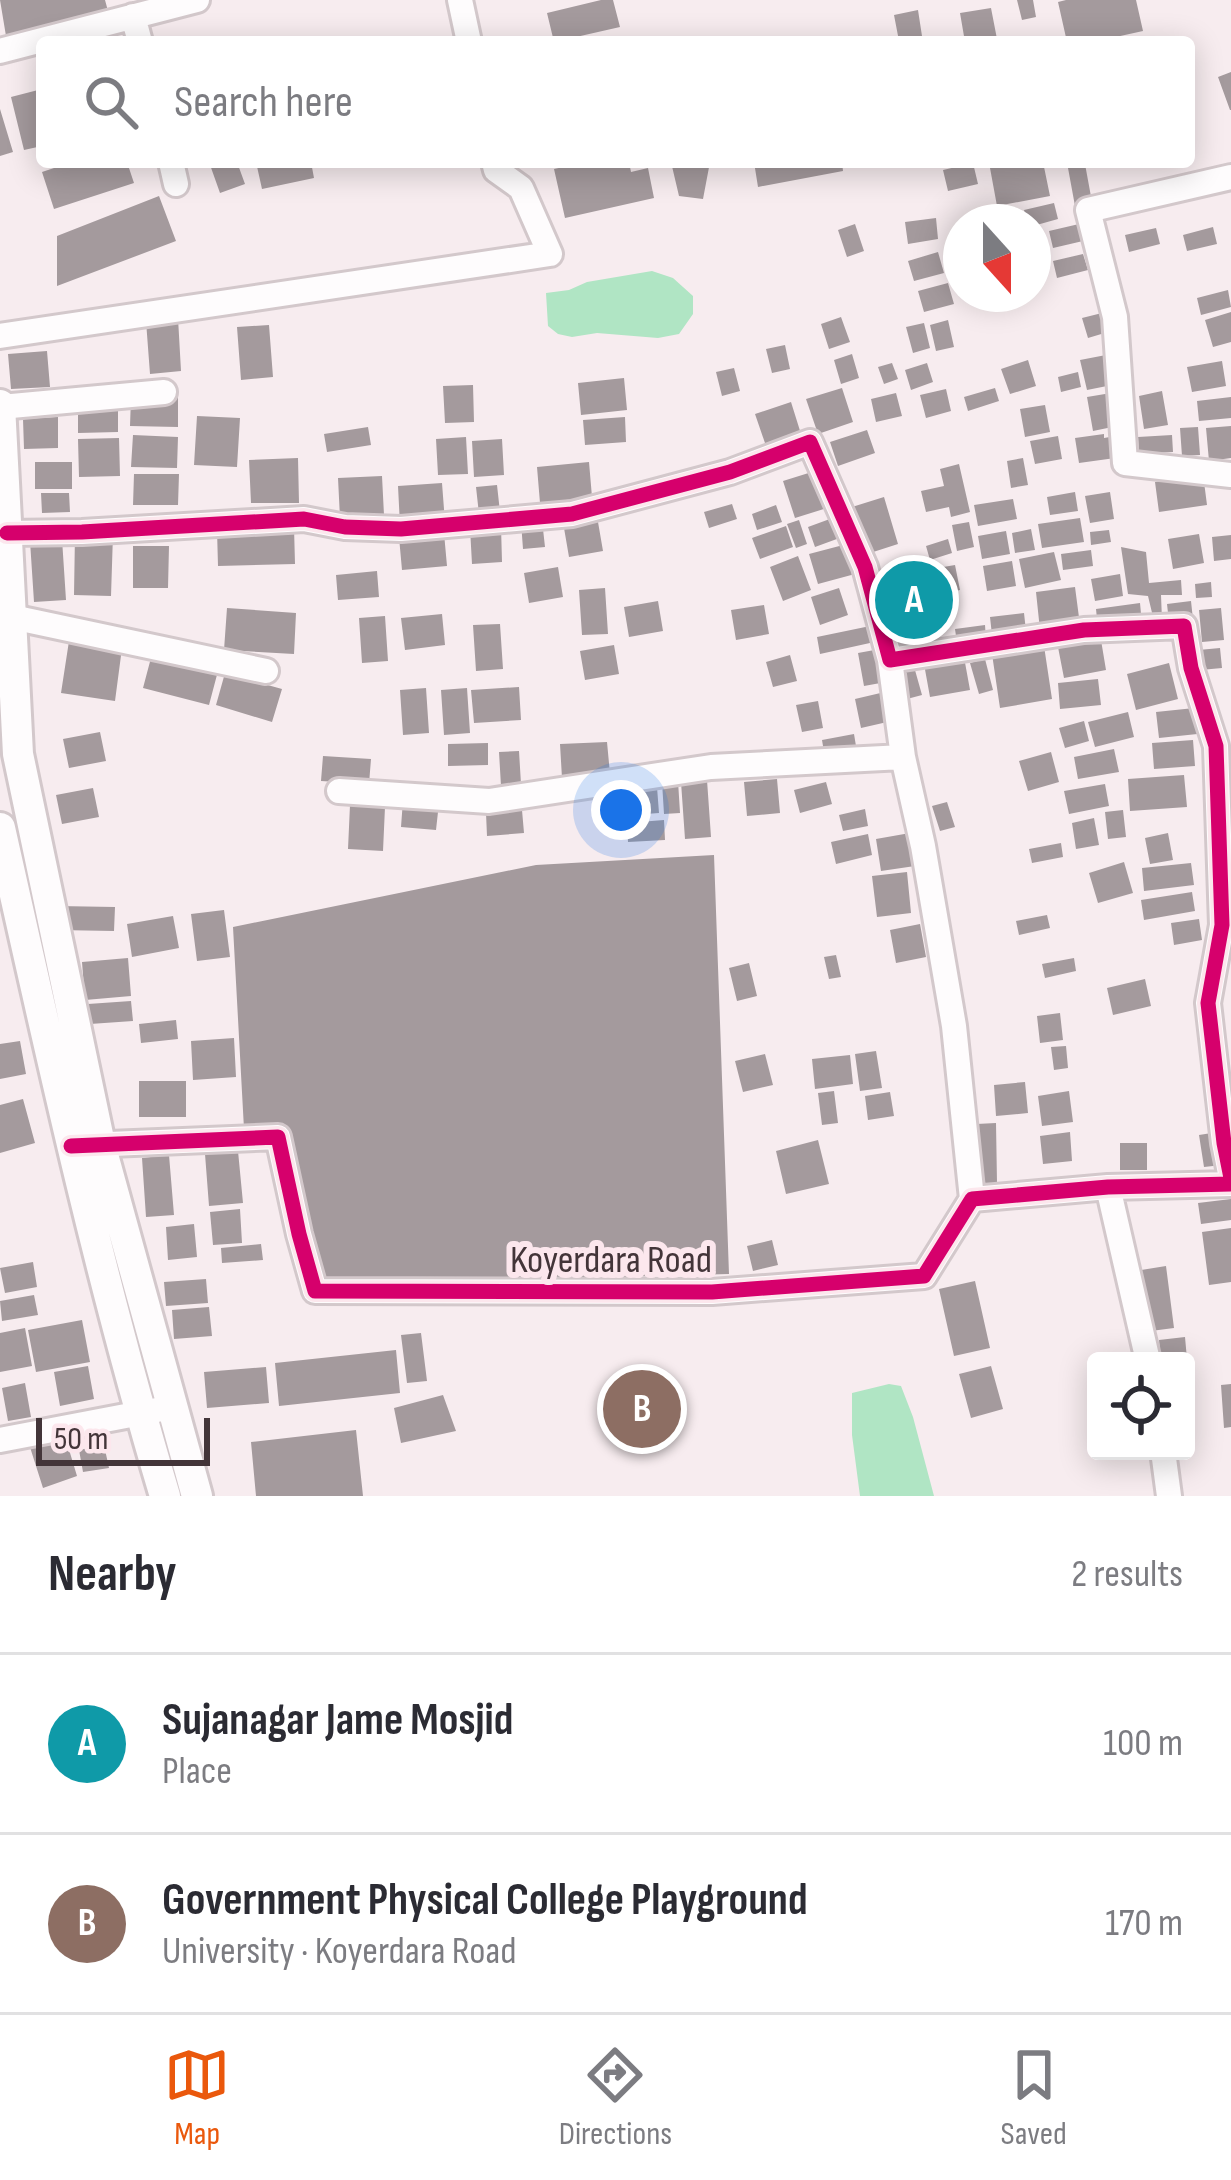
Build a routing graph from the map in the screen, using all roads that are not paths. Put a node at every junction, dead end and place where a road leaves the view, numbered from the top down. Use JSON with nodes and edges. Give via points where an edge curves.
{"nodes":[{"id":1,"x":197,"y":0,"type":"edge"},
{"id":2,"x":460,"y":0,"type":"edge"},
{"id":3,"x":133,"y":16,"type":"junction"},
{"id":4,"x":57,"y":36,"type":"edge"},
{"id":5,"x":138,"y":36,"type":"edge"},
{"id":6,"x":468,"y":36,"type":"edge"},
{"id":7,"x":36,"y":42,"type":"edge"},
{"id":8,"x":0,"y":51,"type":"edge"},
{"id":9,"x":496,"y":168,"type":"edge"},
{"id":10,"x":1231,"y":177,"type":"edge"},
{"id":11,"x":0,"y":336,"type":"edge"},
{"id":12,"x":164,"y":392,"type":"dead end"},
{"id":13,"x":0,"y":406,"type":"edge"},
{"id":14,"x":1231,"y":475,"type":"edge"},
{"id":15,"x":8,"y":533,"type":"junction"},
{"id":16,"x":12,"y":616,"type":"junction"},
{"id":17,"x":890,"y":660,"type":"junction"},
{"id":18,"x":266,"y":671,"type":"dead end"},
{"id":19,"x":9,"y":754,"type":"edge"},
{"id":20,"x":903,"y":758,"type":"junction"},
{"id":21,"x":339,"y":790,"type":"dead end"},
{"id":22,"x":1224,"y":790,"type":"edge"},
{"id":23,"x":0,"y":796,"type":"edge"},
{"id":24,"x":0,"y":828,"type":"edge"},
{"id":25,"x":1226,"y":924,"type":"edge"},
{"id":26,"x":85,"y":1145,"type":"junction"},
{"id":27,"x":1231,"y":1181,"type":"edge"},
{"id":28,"x":1108,"y":1186,"type":"junction"},
{"id":29,"x":973,"y":1199,"type":"junction"},
{"id":30,"x":1146,"y":1352,"type":"edge"},
{"id":31,"x":171,"y":1406,"type":"junction"},
{"id":32,"x":140,"y":1414,"type":"junction"},
{"id":33,"x":0,"y":1440,"type":"edge"},
{"id":34,"x":1163,"y":1460,"type":"edge"},
{"id":35,"x":165,"y":1496,"type":"edge"},
{"id":36,"x":197,"y":1496,"type":"edge"},
{"id":37,"x":1169,"y":1496,"type":"edge"}],
"edges":[{"from":1,"to":3,"type":"street"},
{"from":2,"to":6,"type":"street"},
{"from":3,"to":4,"type":"street"},
{"from":3,"to":5,"type":"street"},
{"from":7,"to":8,"type":"street"},
{"from":9,"to":11,"type":"street","via":[[521,188],[550,254]]},
{"from":10,"to":14,"type":"street","via":[[1088,211],[1114,317],[1125,463]]},
{"from":12,"to":13,"type":"street"},
{"from":13,"to":15,"type":"main road"},
{"from":15,"to":16,"type":"main road"},
{"from":15,"to":17,"type":"street","via":[[304,519],[401,529],[572,514],[810,442],[865,567]]},
{"from":16,"to":18,"type":"street"},
{"from":16,"to":19,"type":"main road"},
{"from":17,"to":20,"type":"street"},
{"from":17,"to":22,"type":"street","via":[[1084,630],[1184,626]]},
{"from":19,"to":23,"type":"main road"},
{"from":19,"to":26,"type":"main road"},
{"from":20,"to":21,"type":"street","via":[[711,767],[489,800]]},
{"from":20,"to":29,"type":"street","via":[[954,1026]]},
{"from":22,"to":25,"type":"street"},
{"from":24,"to":26,"type":"main road"},
{"from":25,"to":27,"type":"street","via":[[1208,1003]]},
{"from":26,"to":29,"type":"street","name":"Koyerdara Road","via":[[278,1137],[315,1292],[712,1292],[924,1276]]},
{"from":26,"to":31,"type":"main road"},
{"from":26,"to":32,"type":"main road"},
{"from":27,"to":28,"type":"street"},
{"from":28,"to":29,"type":"street"},
{"from":28,"to":30,"type":"street"},
{"from":31,"to":32,"type":"street"},
{"from":31,"to":36,"type":"main road"},
{"from":32,"to":33,"type":"street"},
{"from":32,"to":35,"type":"main road"},
{"from":34,"to":37,"type":"street"}]}
